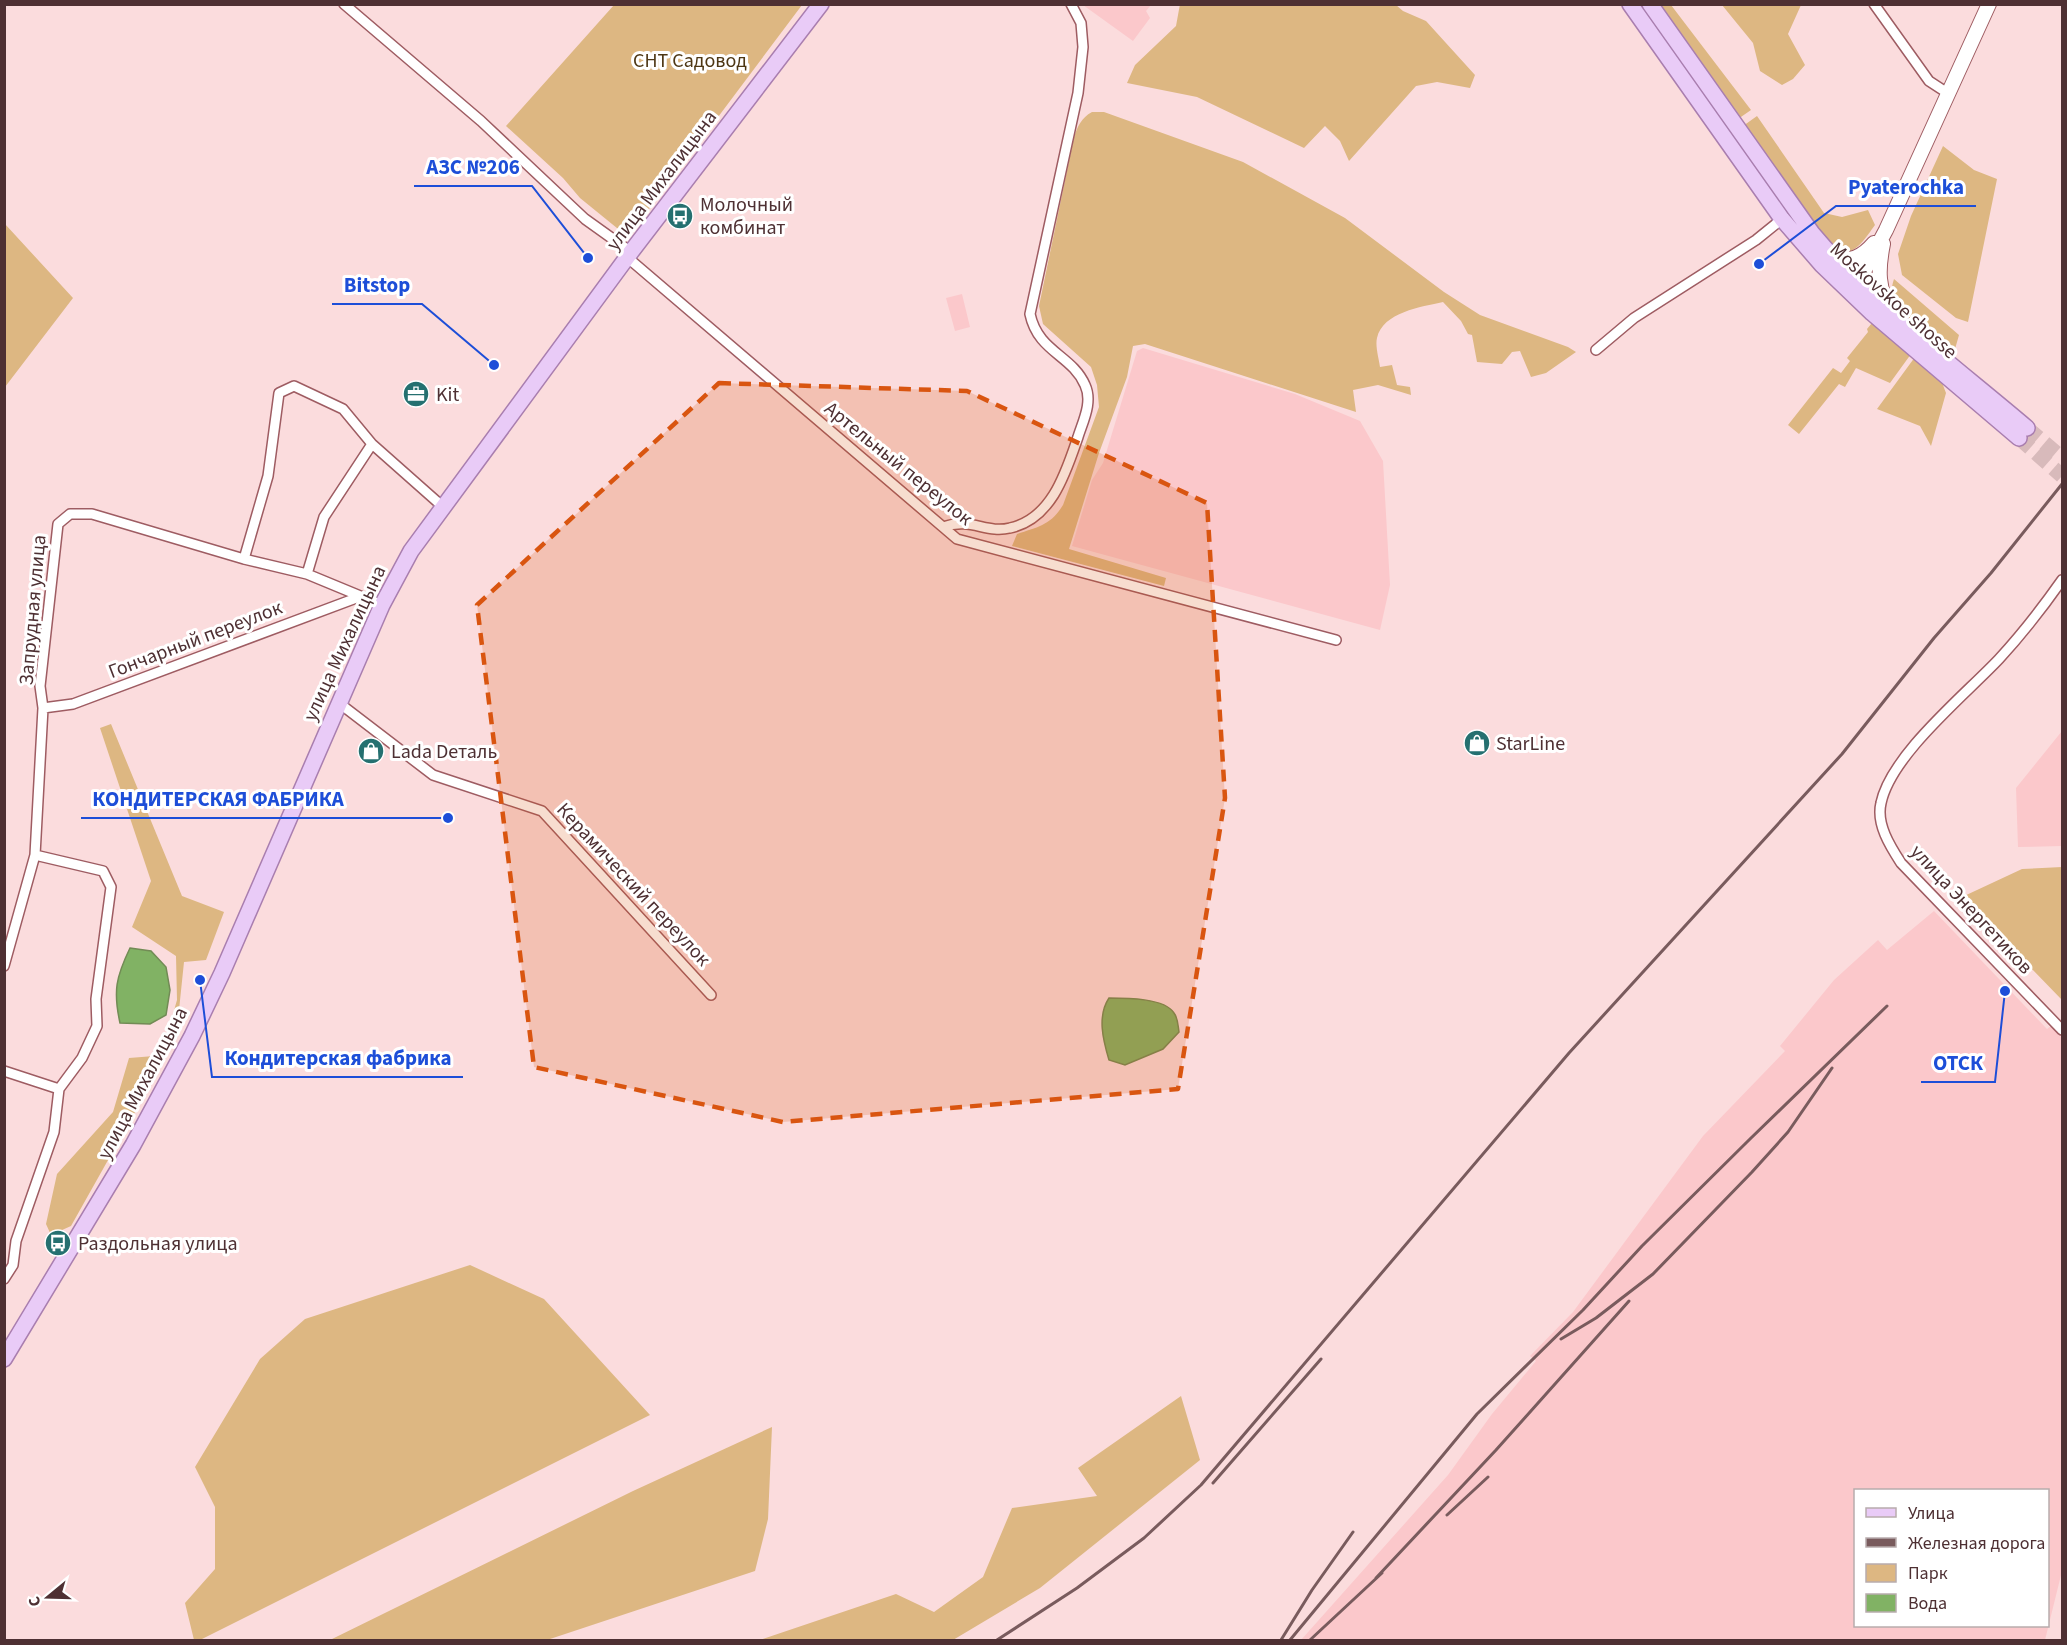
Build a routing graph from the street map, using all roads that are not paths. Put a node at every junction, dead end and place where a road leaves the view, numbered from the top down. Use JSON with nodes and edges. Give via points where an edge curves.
{"nodes":[{"id":1,"x":344,"y":4,"type":"edge"},
{"id":2,"x":821,"y":4,"type":"edge"},
{"id":3,"x":1071,"y":4,"type":"edge"},
{"id":4,"x":1630,"y":4,"type":"edge"},
{"id":5,"x":1650,"y":4,"type":"edge"},
{"id":6,"x":1874,"y":4,"type":"edge"},
{"id":7,"x":1989,"y":4,"type":"edge"},
{"id":8,"x":1949,"y":94,"type":"junction"},
{"id":9,"x":1782,"y":219,"type":"junction"},
{"id":10,"x":1886,"y":230,"type":"junction"},
{"id":11,"x":629,"y":255,"type":"junction"},
{"id":12,"x":1831,"y":257,"type":"junction"},
{"id":13,"x":1855,"y":289,"type":"junction"},
{"id":14,"x":1894,"y":315,"type":"junction"},
{"id":15,"x":1596,"y":350,"type":"dead end"},
{"id":16,"x":372,"y":444,"type":"junction"},
{"id":17,"x":442,"y":506,"type":"junction"},
{"id":18,"x":943,"y":527,"type":"junction"},
{"id":19,"x":244,"y":559,"type":"junction"},
{"id":20,"x":307,"y":574,"type":"junction"},
{"id":21,"x":2062,"y":580,"type":"edge"},
{"id":22,"x":358,"y":597,"type":"junction"},
{"id":23,"x":382,"y":605,"type":"junction"},
{"id":24,"x":1336,"y":640,"type":"dead end"},
{"id":25,"x":339,"y":703,"type":"junction"},
{"id":26,"x":43,"y":708,"type":"junction"},
{"id":27,"x":35,"y":855,"type":"junction"},
{"id":28,"x":4,"y":966,"type":"edge"},
{"id":29,"x":711,"y":995,"type":"dead end"},
{"id":30,"x":2062,"y":1030,"type":"edge"},
{"id":31,"x":4,"y":1071,"type":"edge"},
{"id":32,"x":59,"y":1089,"type":"junction"},
{"id":33,"x":4,"y":1279,"type":"edge"},
{"id":34,"x":5,"y":1358,"type":"edge"}],
"edges":[{"from":1,"to":11,"type":"street","name":"Артельный переулок"},
{"from":2,"to":11,"type":"main road","name":"улица Михалицына"},
{"from":3,"to":18,"type":"street","via":[[1081,22],[1083,47],[1078,93],[1030,314],[1038,335],[1085,384],[1089,394],[1087,410],[1062,482],[1032,519],[1010,529],[967,523]]},
{"from":4,"to":9,"type":"main road","name":"Moskovskoe shosse"},
{"from":5,"to":12,"type":"main road","name":"Moskovskoe shosse"},
{"from":6,"to":8,"type":"street","via":[[1929,81]]},
{"from":7,"to":8,"type":"main road"},
{"from":8,"to":10,"type":"main road"},
{"from":9,"to":13,"type":"main road","name":"Moskovskoe shosse","via":[[1822,266]]},
{"from":9,"to":15,"type":"street","via":[[1634,318]]},
{"from":10,"to":12,"type":"main road","via":[[1859,257]]},
{"from":10,"to":13,"type":"main road"},
{"from":10,"to":14,"type":"main road","via":[[1879,277],[1885,302]]},
{"from":11,"to":17,"type":"main road","name":"улица Михалицына"},
{"from":11,"to":18,"type":"street","name":"Артельный переулок"},
{"from":12,"to":13,"type":"main road","name":"Moskovskoe shosse"},
{"from":13,"to":14,"type":"main road","name":"Moskovskoe shosse"},
{"from":13,"to":14,"type":"main road","name":"Moskovskoe shosse","via":[[2023,433]]},
{"from":16,"to":17,"type":"street"},
{"from":16,"to":19,"type":"street","via":[[343,409],[294,386],[279,393],[268,476]]},
{"from":16,"to":20,"type":"street","via":[[324,517]]},
{"from":17,"to":23,"type":"main road","name":"улица Михалицына","via":[[411,551]]},
{"from":18,"to":24,"type":"street","name":"Артельный переулок","via":[[957,539]]},
{"from":19,"to":20,"type":"street","name":"Запрудная улица"},
{"from":19,"to":26,"type":"street","name":"Запрудная улица","via":[[92,514],[70,514],[58,524],[40,686]]},
{"from":20,"to":22,"type":"street","name":"Запрудная улица"},
{"from":21,"to":30,"type":"street","name":"улица Энергетиков","via":[[2001,657],[1908,753],[1888,782],[1880,815],[1900,863]]},
{"from":22,"to":23,"type":"street","name":"Запрудная улица"},
{"from":22,"to":26,"type":"street","name":"Гончарный переулок","via":[[73,704]]},
{"from":23,"to":25,"type":"main road","name":"улица Михалицына"},
{"from":25,"to":29,"type":"street","name":"Керамический переулок","via":[[433,775],[542,811]]},
{"from":25,"to":34,"type":"main road","name":"улица Михалицына","via":[[192,1036],[133,1145]]},
{"from":26,"to":27,"type":"street","name":"Запрудная улица"},
{"from":27,"to":28,"type":"street","name":"Запрудная улица"},
{"from":27,"to":32,"type":"street","via":[[104,871],[111,887],[96,999],[97,1026],[82,1058]]},
{"from":31,"to":32,"type":"street"},
{"from":32,"to":33,"type":"street","via":[[54,1132],[16,1241],[13,1265]]}]}
